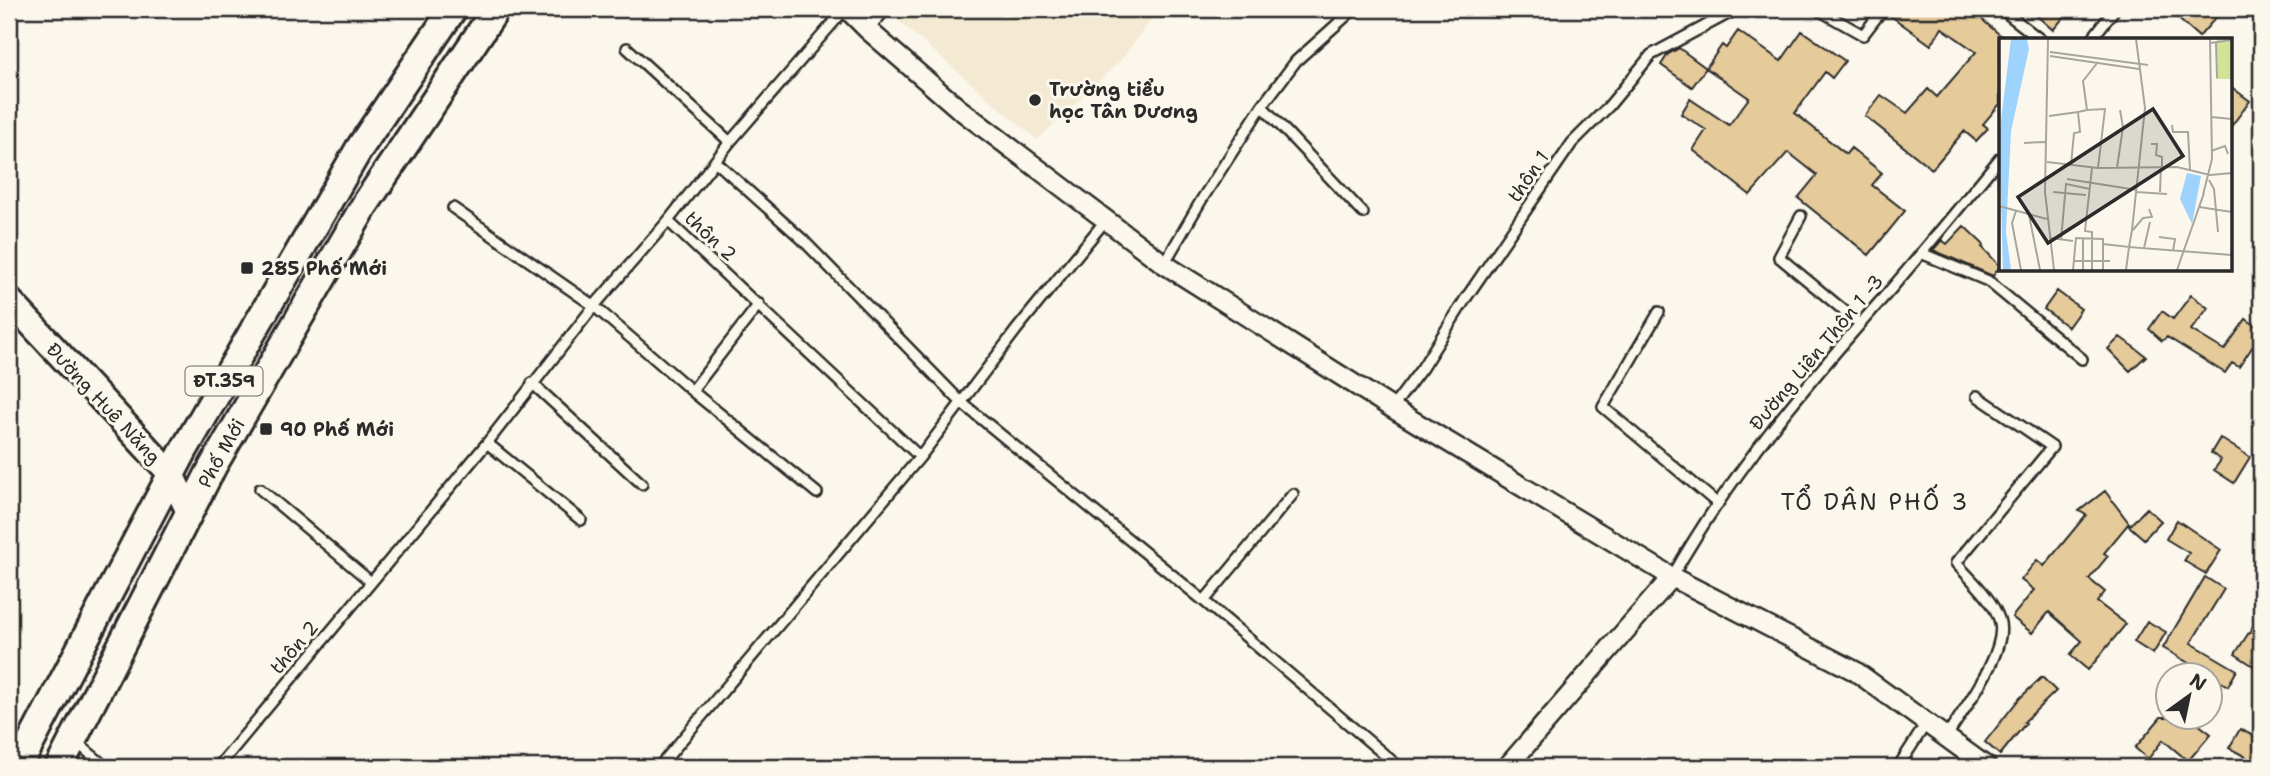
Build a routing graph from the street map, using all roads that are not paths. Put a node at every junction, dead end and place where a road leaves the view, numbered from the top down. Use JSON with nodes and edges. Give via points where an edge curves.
{"nodes":[{"id":1,"x":453,"y":9,"type":"edge"},
{"id":2,"x":496,"y":9,"type":"edge"},
{"id":3,"x":846,"y":9,"type":"edge"},
{"id":4,"x":886,"y":9,"type":"edge"},
{"id":5,"x":1354,"y":9,"type":"edge"},
{"id":6,"x":1737,"y":9,"type":"edge"},
{"id":7,"x":1817,"y":9,"type":"edge"},
{"id":8,"x":1883,"y":9,"type":"edge"},
{"id":9,"x":2001,"y":9,"type":"edge"},
{"id":10,"x":2115,"y":9,"type":"edge"},
{"id":11,"x":868,"y":30,"type":"junction"},
{"id":12,"x":2038,"y":38,"type":"edge"},
{"id":13,"x":2093,"y":38,"type":"edge"},
{"id":14,"x":627,"y":48,"type":"dead end"},
{"id":15,"x":1262,"y":106,"type":"junction"},
{"id":16,"x":730,"y":142,"type":"junction"},
{"id":17,"x":1999,"y":159,"type":"edge"},
{"id":18,"x":715,"y":161,"type":"junction"},
{"id":19,"x":453,"y":208,"type":"dead end"},
{"id":20,"x":1363,"y":213,"type":"dead end"},
{"id":21,"x":1801,"y":216,"type":"dead end"},
{"id":22,"x":668,"y":221,"type":"junction"},
{"id":23,"x":1105,"y":221,"type":"junction"},
{"id":24,"x":1921,"y":253,"type":"junction"},
{"id":25,"x":1164,"y":264,"type":"junction"},
{"id":26,"x":9,"y":300,"type":"edge"},
{"id":27,"x":759,"y":304,"type":"junction"},
{"id":28,"x":594,"y":306,"type":"junction"},
{"id":29,"x":1659,"y":312,"type":"dead end"},
{"id":30,"x":1858,"y":323,"type":"junction"},
{"id":31,"x":2082,"y":359,"type":"dead end"},
{"id":32,"x":532,"y":383,"type":"junction"},
{"id":33,"x":692,"y":391,"type":"junction"},
{"id":34,"x":1977,"y":396,"type":"dead end"},
{"id":35,"x":962,"y":403,"type":"junction"},
{"id":36,"x":1392,"y":408,"type":"junction"},
{"id":37,"x":487,"y":443,"type":"junction"},
{"id":38,"x":920,"y":457,"type":"junction"},
{"id":39,"x":171,"y":474,"type":"junction"},
{"id":40,"x":642,"y":484,"type":"dead end"},
{"id":41,"x":260,"y":489,"type":"dead end"},
{"id":42,"x":817,"y":494,"type":"dead end"},
{"id":43,"x":1293,"y":494,"type":"dead end"},
{"id":44,"x":1718,"y":504,"type":"junction"},
{"id":45,"x":189,"y":512,"type":"junction"},
{"id":46,"x":581,"y":520,"type":"dead end"},
{"id":47,"x":1672,"y":577,"type":"junction"},
{"id":48,"x":371,"y":582,"type":"junction"},
{"id":49,"x":1204,"y":601,"type":"junction"},
{"id":50,"x":1927,"y":722,"type":"junction"},
{"id":51,"x":1947,"y":737,"type":"junction"},
{"id":52,"x":73,"y":740,"type":"junction"},
{"id":53,"x":18,"y":767,"type":"edge"},
{"id":54,"x":59,"y":767,"type":"edge"},
{"id":55,"x":106,"y":767,"type":"edge"},
{"id":56,"x":218,"y":767,"type":"edge"},
{"id":57,"x":659,"y":767,"type":"edge"},
{"id":58,"x":1399,"y":767,"type":"edge"},
{"id":59,"x":1507,"y":767,"type":"edge"},
{"id":60,"x":1898,"y":767,"type":"edge"},
{"id":61,"x":1987,"y":767,"type":"edge"}],
"edges":[{"from":1,"to":39,"type":"main road","name":"Phố Mới","number":"ĐT.359","via":[[359,149]]},
{"from":2,"to":45,"type":"main road","name":"Phố Mới","number":"ĐT.359","via":[[366,202]]},
{"from":3,"to":11,"type":"street"},
{"from":3,"to":16,"type":"lane"},
{"from":4,"to":11,"type":"lane"},
{"from":5,"to":15,"type":"lane","via":[[1296,61]]},
{"from":6,"to":36,"type":"lane","name":"thôn 1","via":[[1651,55],[1572,143]]},
{"from":7,"to":8,"type":"lane","via":[[1863,35]]},
{"from":9,"to":12,"type":"lane"},
{"from":10,"to":13,"type":"lane"},
{"from":11,"to":23,"type":"street","via":[[958,108]]},
{"from":14,"to":16,"type":"lane"},
{"from":15,"to":20,"type":"lane"},
{"from":15,"to":25,"type":"lane"},
{"from":16,"to":18,"type":"lane"},
{"from":17,"to":24,"type":"lane","name":"Đường Liên Thôn 1 -3"},
{"from":18,"to":22,"type":"lane"},
{"from":18,"to":35,"type":"lane","via":[[802,239]]},
{"from":19,"to":28,"type":"lane"},
{"from":21,"to":30,"type":"lane","via":[[1779,257]]},
{"from":22,"to":27,"type":"lane","name":"thôn 2"},
{"from":22,"to":28,"type":"lane","name":"thôn 2"},
{"from":23,"to":25,"type":"street"},
{"from":23,"to":35,"type":"lane"},
{"from":24,"to":30,"type":"lane","name":"Đường Liên Thôn 1 -3"},
{"from":24,"to":31,"type":"lane","via":[[1988,281]]},
{"from":25,"to":36,"type":"street"},
{"from":26,"to":39,"type":"street","name":"Đường Huê Năng"},
{"from":27,"to":33,"type":"lane"},
{"from":27,"to":38,"type":"lane","name":"thôn 2"},
{"from":28,"to":32,"type":"lane","name":"thôn 2"},
{"from":28,"to":33,"type":"lane"},
{"from":29,"to":44,"type":"lane","via":[[1602,407]]},
{"from":30,"to":44,"type":"lane","name":"Đường Liên Thôn 1 -3"},
{"from":32,"to":37,"type":"lane","name":"thôn 2"},
{"from":32,"to":40,"type":"lane"},
{"from":33,"to":42,"type":"lane"},
{"from":34,"to":51,"type":"lane","via":[[2052,447],[1956,562],[1989,601],[2003,633],[1997,654]]},
{"from":35,"to":38,"type":"lane"},
{"from":35,"to":49,"type":"lane"},
{"from":36,"to":47,"type":"street"},
{"from":37,"to":46,"type":"lane"},
{"from":37,"to":48,"type":"lane","name":"thôn 2"},
{"from":38,"to":57,"type":"lane"},
{"from":39,"to":45,"type":"street","name":"Đường Huê Năng"},
{"from":39,"to":53,"type":"main road","name":"Phố Mới","number":"ĐT.359"},
{"from":41,"to":48,"type":"lane"},
{"from":43,"to":49,"type":"lane"},
{"from":44,"to":47,"type":"lane","name":"Đường Liên Thôn 1 -3"},
{"from":45,"to":52,"type":"main road","name":"Phố Mới","number":"ĐT.359"},
{"from":47,"to":50,"type":"street","via":[[1855,671]]},
{"from":47,"to":59,"type":"street"},
{"from":48,"to":56,"type":"lane","name":"thôn 2"},
{"from":49,"to":58,"type":"lane"},
{"from":50,"to":51,"type":"street"},
{"from":50,"to":60,"type":"lane"},
{"from":51,"to":61,"type":"street"},
{"from":52,"to":54,"type":"main road","name":"Phố Mới","number":"ĐT.359"},
{"from":52,"to":55,"type":"lane"}]}
